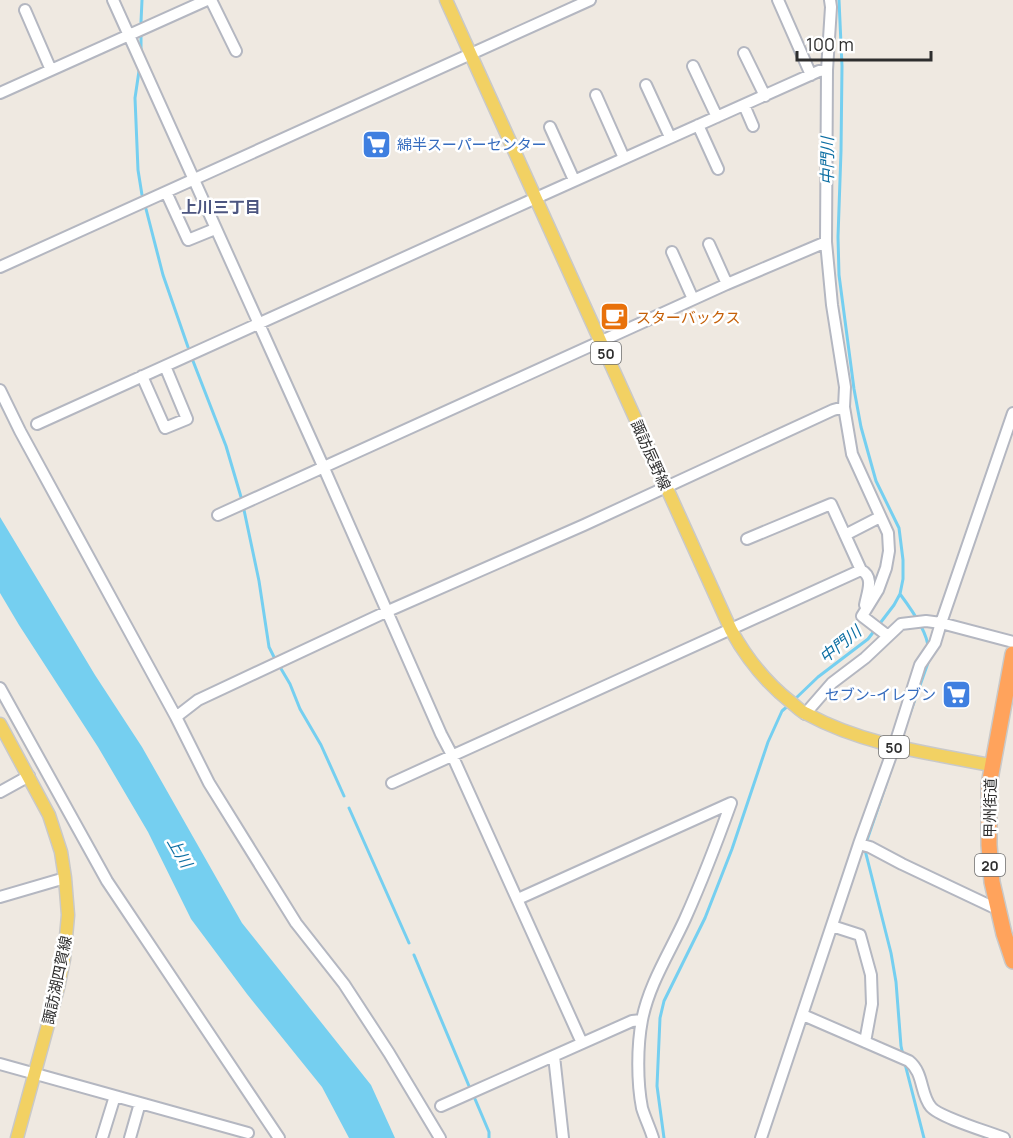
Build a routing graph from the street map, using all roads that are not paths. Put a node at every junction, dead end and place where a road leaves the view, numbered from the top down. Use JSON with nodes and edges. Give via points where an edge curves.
{"nodes":[{"id":1,"x":113,"y":0,"type":"edge"},
{"id":2,"x":209,"y":0,"type":"edge"},
{"id":3,"x":446,"y":0,"type":"edge"},
{"id":4,"x":590,"y":0,"type":"edge"},
{"id":5,"x":778,"y":0,"type":"edge"},
{"id":6,"x":830,"y":0,"type":"edge"},
{"id":7,"x":25,"y":10,"type":"dead end"},
{"id":8,"x":129,"y":35,"type":"junction"},
{"id":9,"x":236,"y":51,"type":"dead end"},
{"id":10,"x":744,"y":53,"type":"dead end"},
{"id":11,"x":470,"y":54,"type":"junction"},
{"id":12,"x":693,"y":66,"type":"dead end"},
{"id":13,"x":51,"y":70,"type":"junction"},
{"id":14,"x":826,"y":70,"type":"junction"},
{"id":15,"x":811,"y":75,"type":"junction"},
{"id":16,"x":646,"y":85,"type":"dead end"},
{"id":17,"x":0,"y":93,"type":"edge"},
{"id":18,"x":596,"y":95,"type":"dead end"},
{"id":19,"x":765,"y":96,"type":"junction"},
{"id":20,"x":744,"y":105,"type":"junction"},
{"id":21,"x":717,"y":117,"type":"junction"},
{"id":22,"x":698,"y":125,"type":"junction"},
{"id":23,"x":753,"y":126,"type":"dead end"},
{"id":24,"x":550,"y":127,"type":"dead end"},
{"id":25,"x":670,"y":137,"type":"junction"},
{"id":26,"x":624,"y":158,"type":"junction"},
{"id":27,"x":718,"y":169,"type":"dead end"},
{"id":28,"x":194,"y":179,"type":"junction"},
{"id":29,"x":574,"y":180,"type":"junction"},
{"id":30,"x":166,"y":192,"type":"junction"},
{"id":31,"x":536,"y":198,"type":"junction"},
{"id":32,"x":215,"y":229,"type":"junction"},
{"id":33,"x":826,"y":242,"type":"junction"},
{"id":34,"x":709,"y":244,"type":"dead end"},
{"id":35,"x":672,"y":252,"type":"dead end"},
{"id":36,"x":0,"y":267,"type":"edge"},
{"id":37,"x":727,"y":284,"type":"junction"},
{"id":38,"x":693,"y":299,"type":"junction"},
{"id":39,"x":259,"y":324,"type":"junction"},
{"id":40,"x":601,"y":342,"type":"junction"},
{"id":41,"x":165,"y":366,"type":"junction"},
{"id":42,"x":142,"y":376,"type":"junction"},
{"id":43,"x":0,"y":390,"type":"edge"},
{"id":44,"x":844,"y":407,"type":"junction"},
{"id":45,"x":1013,"y":413,"type":"edge"},
{"id":46,"x":37,"y":424,"type":"dead end"},
{"id":47,"x":323,"y":466,"type":"junction"},
{"id":48,"x":665,"y":486,"type":"junction"},
{"id":49,"x":218,"y":515,"type":"dead end"},
{"id":50,"x":879,"y":517,"type":"junction"},
{"id":51,"x":845,"y":535,"type":"junction"},
{"id":52,"x":747,"y":539,"type":"dead end"},
{"id":53,"x":861,"y":570,"type":"junction"},
{"id":54,"x":388,"y":611,"type":"junction"},
{"id":55,"x":866,"y":614,"type":"junction"},
{"id":56,"x":941,"y":623,"type":"junction"},
{"id":57,"x":731,"y":630,"type":"junction"},
{"id":58,"x":886,"y":634,"type":"junction"},
{"id":59,"x":1013,"y":642,"type":"edge"},
{"id":60,"x":1013,"y":654,"type":"edge"},
{"id":61,"x":0,"y":688,"type":"edge"},
{"id":62,"x":804,"y":713,"type":"junction"},
{"id":63,"x":176,"y":717,"type":"junction"},
{"id":64,"x":0,"y":725,"type":"edge"},
{"id":65,"x":894,"y":747,"type":"junction"},
{"id":66,"x":452,"y":754,"type":"junction"},
{"id":67,"x":992,"y":765,"type":"junction"},
{"id":68,"x":29,"y":776,"type":"junction"},
{"id":69,"x":392,"y":783,"type":"dead end"},
{"id":70,"x":0,"y":792,"type":"edge"},
{"id":71,"x":863,"y":845,"type":"junction"},
{"id":72,"x":65,"y":878,"type":"junction"},
{"id":73,"x":0,"y":897,"type":"edge"},
{"id":74,"x":518,"y":899,"type":"junction"},
{"id":75,"x":997,"y":909,"type":"junction"},
{"id":76,"x":832,"y":926,"type":"junction"},
{"id":77,"x":1013,"y":962,"type":"edge"},
{"id":78,"x":803,"y":1015,"type":"junction"},
{"id":79,"x":642,"y":1020,"type":"junction"},
{"id":80,"x":865,"y":1042,"type":"junction"},
{"id":81,"x":582,"y":1043,"type":"junction"},
{"id":82,"x":554,"y":1056,"type":"junction"},
{"id":83,"x":0,"y":1064,"type":"edge"},
{"id":84,"x":35,"y":1074,"type":"junction"},
{"id":85,"x":115,"y":1096,"type":"junction"},
{"id":86,"x":140,"y":1103,"type":"junction"},
{"id":87,"x":441,"y":1106,"type":"dead end"},
{"id":88,"x":247,"y":1136,"type":"edge"},
{"id":89,"x":17,"y":1138,"type":"edge"},
{"id":90,"x":102,"y":1138,"type":"edge"},
{"id":91,"x":130,"y":1138,"type":"edge"},
{"id":92,"x":279,"y":1138,"type":"edge"},
{"id":93,"x":440,"y":1138,"type":"edge"},
{"id":94,"x":563,"y":1138,"type":"edge"},
{"id":95,"x":653,"y":1138,"type":"edge"},
{"id":96,"x":761,"y":1138,"type":"edge"},
{"id":97,"x":1004,"y":1138,"type":"edge"}],
"edges":[{"from":1,"to":8,"type":"street"},
{"from":2,"to":8,"type":"street"},
{"from":2,"to":9,"type":"street"},
{"from":3,"to":11,"type":"main road","name":"諏訪辰野線","number":"50"},
{"from":4,"to":11,"type":"street"},
{"from":5,"to":15,"type":"street"},
{"from":6,"to":14,"type":"street"},
{"from":7,"to":13,"type":"street"},
{"from":8,"to":13,"type":"street"},
{"from":8,"to":28,"type":"street"},
{"from":10,"to":19,"type":"street"},
{"from":11,"to":28,"type":"street"},
{"from":11,"to":31,"type":"main road","name":"諏訪辰野線","number":"50"},
{"from":12,"to":21,"type":"street"},
{"from":13,"to":17,"type":"street"},
{"from":14,"to":15,"type":"street"},
{"from":14,"to":33,"type":"street"},
{"from":15,"to":19,"type":"street"},
{"from":16,"to":25,"type":"street"},
{"from":18,"to":26,"type":"street"},
{"from":19,"to":20,"type":"street"},
{"from":20,"to":21,"type":"street"},
{"from":20,"to":23,"type":"street"},
{"from":21,"to":22,"type":"street"},
{"from":22,"to":25,"type":"street"},
{"from":22,"to":27,"type":"street"},
{"from":24,"to":29,"type":"street"},
{"from":25,"to":26,"type":"street"},
{"from":26,"to":29,"type":"street"},
{"from":28,"to":30,"type":"street"},
{"from":28,"to":32,"type":"street"},
{"from":29,"to":31,"type":"street"},
{"from":30,"to":32,"type":"street","via":[[188,240]]},
{"from":30,"to":36,"type":"street"},
{"from":31,"to":39,"type":"street"},
{"from":31,"to":40,"type":"main road","name":"諏訪辰野線","number":"50"},
{"from":32,"to":39,"type":"street"},
{"from":33,"to":37,"type":"street"},
{"from":33,"to":44,"type":"street","via":[[845,387]]},
{"from":34,"to":37,"type":"street"},
{"from":35,"to":38,"type":"street"},
{"from":37,"to":38,"type":"street"},
{"from":38,"to":40,"type":"street"},
{"from":39,"to":41,"type":"street"},
{"from":39,"to":47,"type":"street"},
{"from":40,"to":47,"type":"street"},
{"from":40,"to":48,"type":"main road","name":"諏訪辰野線","number":"50"},
{"from":41,"to":42,"type":"street"},
{"from":41,"to":42,"type":"street","via":[[187,419],[165,428]]},
{"from":42,"to":46,"type":"street"},
{"from":43,"to":63,"type":"street"},
{"from":44,"to":48,"type":"street"},
{"from":44,"to":50,"type":"street","via":[[852,454]]},
{"from":45,"to":56,"type":"street"},
{"from":47,"to":49,"type":"street"},
{"from":47,"to":54,"type":"street"},
{"from":48,"to":54,"type":"street"},
{"from":48,"to":57,"type":"main road","name":"諏訪辰野線","number":"50"},
{"from":50,"to":51,"type":"street"},
{"from":50,"to":55,"type":"street","via":[[888,533],[889,551],[878,590]]},
{"from":51,"to":52,"type":"street","via":[[831,504]]},
{"from":51,"to":53,"type":"street"},
{"from":53,"to":55,"type":"street","via":[[870,582]]},
{"from":53,"to":57,"type":"street"},
{"from":54,"to":63,"type":"street","via":[[198,700]]},
{"from":54,"to":66,"type":"street"},
{"from":55,"to":58,"type":"street"},
{"from":56,"to":58,"type":"street","via":[[901,624]]},
{"from":56,"to":59,"type":"street"},
{"from":56,"to":65,"type":"street","via":[[935,643],[920,665]]},
{"from":57,"to":62,"type":"main road","name":"諏訪辰野線","number":"50","via":[[760,674]]},
{"from":57,"to":66,"type":"street"},
{"from":58,"to":62,"type":"street"},
{"from":60,"to":67,"type":"highway","name":"甲州街道","number":"20"},
{"from":61,"to":92,"type":"street","via":[[107,881]]},
{"from":62,"to":65,"type":"main road","name":"諏訪辰野線","number":"50"},
{"from":63,"to":93,"type":"street","via":[[209,783],[296,923],[344,984]]},
{"from":64,"to":68,"type":"main road","name":"諏訪湖四賀線"},
{"from":65,"to":67,"type":"main road","name":"諏訪辰野線","number":"50"},
{"from":65,"to":71,"type":"street"},
{"from":66,"to":69,"type":"street"},
{"from":66,"to":74,"type":"street"},
{"from":67,"to":75,"type":"highway","name":"甲州街道","number":"20","via":[[989,845]]},
{"from":68,"to":70,"type":"street"},
{"from":68,"to":72,"type":"main road","name":"諏訪湖四賀線","via":[[49,814]]},
{"from":71,"to":75,"type":"street"},
{"from":71,"to":76,"type":"street"},
{"from":72,"to":73,"type":"street"},
{"from":72,"to":84,"type":"main road","name":"諏訪湖四賀線","via":[[68,915],[64,959]]},
{"from":74,"to":79,"type":"street","via":[[731,803],[690,909],[651,989]]},
{"from":74,"to":81,"type":"street"},
{"from":75,"to":77,"type":"highway","name":"甲州街道","number":"20"},
{"from":76,"to":78,"type":"street"},
{"from":76,"to":80,"type":"street","via":[[860,935],[871,975],[872,1004]]},
{"from":78,"to":80,"type":"street"},
{"from":78,"to":96,"type":"street"},
{"from":79,"to":81,"type":"street","via":[[632,1020]]},
{"from":79,"to":95,"type":"street","via":[[639,1081]]},
{"from":80,"to":97,"type":"street","via":[[914,1065],[931,1108]]},
{"from":81,"to":82,"type":"street"},
{"from":82,"to":87,"type":"street"},
{"from":82,"to":94,"type":"street"},
{"from":83,"to":84,"type":"street"},
{"from":84,"to":85,"type":"street"},
{"from":84,"to":89,"type":"main road","name":"諏訪湖四賀線"},
{"from":85,"to":86,"type":"street"},
{"from":85,"to":90,"type":"street"},
{"from":86,"to":88,"type":"street"},
{"from":86,"to":91,"type":"street"}]}
